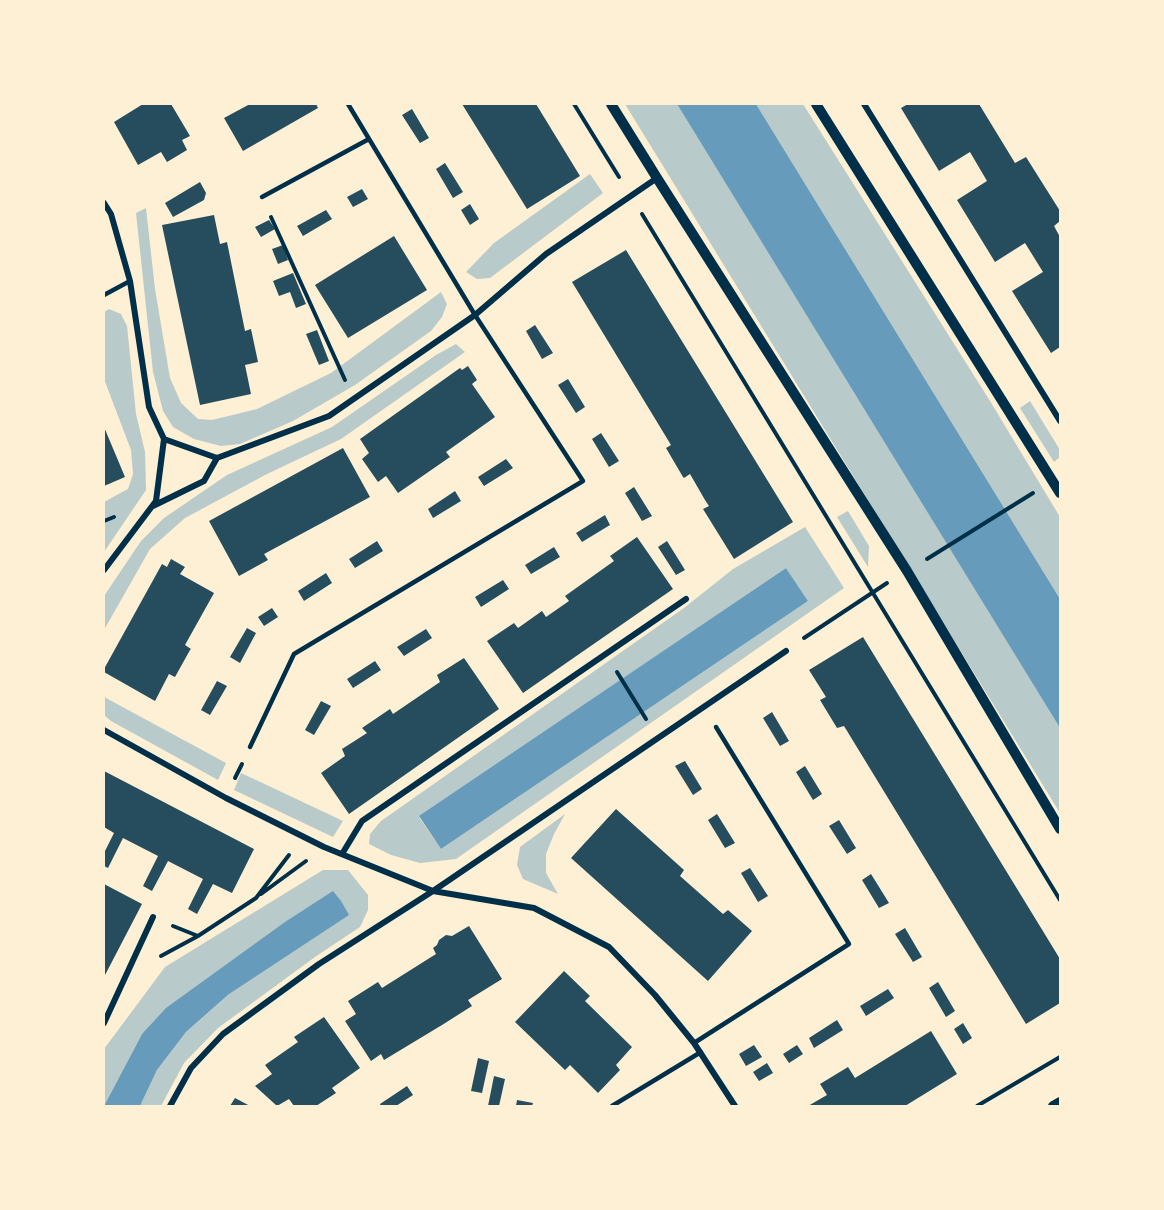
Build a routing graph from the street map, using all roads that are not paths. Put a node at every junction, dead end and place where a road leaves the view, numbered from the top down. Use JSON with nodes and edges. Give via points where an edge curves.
{"nodes":[{"id":1,"x":348,"y":104,"type":"edge"},
{"id":2,"x":611,"y":104,"type":"edge"},
{"id":3,"x":816,"y":104,"type":"edge"},
{"id":4,"x":864,"y":104,"type":"edge"},
{"id":5,"x":369,"y":139,"type":"junction"},
{"id":6,"x":657,"y":178,"type":"junction"},
{"id":7,"x":262,"y":197,"type":"road end"},
{"id":8,"x":104,"y":203,"type":"edge"},
{"id":9,"x":130,"y":281,"type":"junction"},
{"id":10,"x":104,"y":295,"type":"edge"},
{"id":11,"x":475,"y":315,"type":"junction"},
{"id":12,"x":1060,"y":421,"type":"edge"},
{"id":13,"x":164,"y":439,"type":"junction"},
{"id":14,"x":217,"y":458,"type":"junction"},
{"id":15,"x":1060,"y":493,"type":"edge"},
{"id":16,"x":153,"y":506,"type":"junction"},
{"id":17,"x":104,"y":570,"type":"edge"},
{"id":18,"x":686,"y":599,"type":"dead end"},
{"id":19,"x":786,"y":651,"type":"road end"},
{"id":20,"x":716,"y":727,"type":"dead end"},
{"id":21,"x":104,"y":729,"type":"edge"},
{"id":22,"x":250,"y":747,"type":"road end"},
{"id":23,"x":1060,"y":829,"type":"edge"},
{"id":24,"x":342,"y":855,"type":"junction"},
{"id":25,"x":433,"y":891,"type":"junction"},
{"id":26,"x":153,"y":917,"type":"dead end"},
{"id":27,"x":104,"y":1023,"type":"edge"},
{"id":28,"x":694,"y":1042,"type":"junction"},
{"id":29,"x":701,"y":1052,"type":"junction"},
{"id":30,"x":1060,"y":1102,"type":"edge"},
{"id":31,"x":170,"y":1107,"type":"edge"},
{"id":32,"x":612,"y":1107,"type":"edge"},
{"id":33,"x":735,"y":1107,"type":"edge"},
{"id":34,"x":1053,"y":1107,"type":"edge"}],
"edges":[{"from":1,"to":5,"type":"lane"},
{"from":2,"to":6,"type":"street"},
{"from":3,"to":15,"type":"street"},
{"from":4,"to":12,"type":"street"},
{"from":5,"to":7,"type":"lane"},
{"from":5,"to":11,"type":"lane"},
{"from":6,"to":11,"type":"street","via":[[546,254]]},
{"from":6,"to":23,"type":"street","via":[[907,571]]},
{"from":8,"to":9,"type":"street","via":[[111,214]]},
{"from":9,"to":10,"type":"lane"},
{"from":9,"to":13,"type":"street","via":[[149,407]]},
{"from":11,"to":14,"type":"street","via":[[329,416]]},
{"from":11,"to":22,"type":"lane","via":[[584,481],[294,654]]},
{"from":13,"to":14,"type":"street"},
{"from":13,"to":16,"type":"street"},
{"from":14,"to":16,"type":"street","via":[[204,480]]},
{"from":16,"to":17,"type":"street"},
{"from":18,"to":24,"type":"street","via":[[362,821]]},
{"from":19,"to":25,"type":"street"},
{"from":20,"to":28,"type":"lane","via":[[849,944]]},
{"from":21,"to":24,"type":"street","via":[[226,798]]},
{"from":24,"to":25,"type":"street"},
{"from":25,"to":28,"type":"street","via":[[534,908],[609,947]]},
{"from":25,"to":31,"type":"street","via":[[320,964],[224,1034],[191,1068]]},
{"from":26,"to":27,"type":"street"},
{"from":28,"to":29,"type":"street"},
{"from":29,"to":32,"type":"lane"},
{"from":29,"to":33,"type":"street"},
{"from":30,"to":34,"type":"street"}]}
